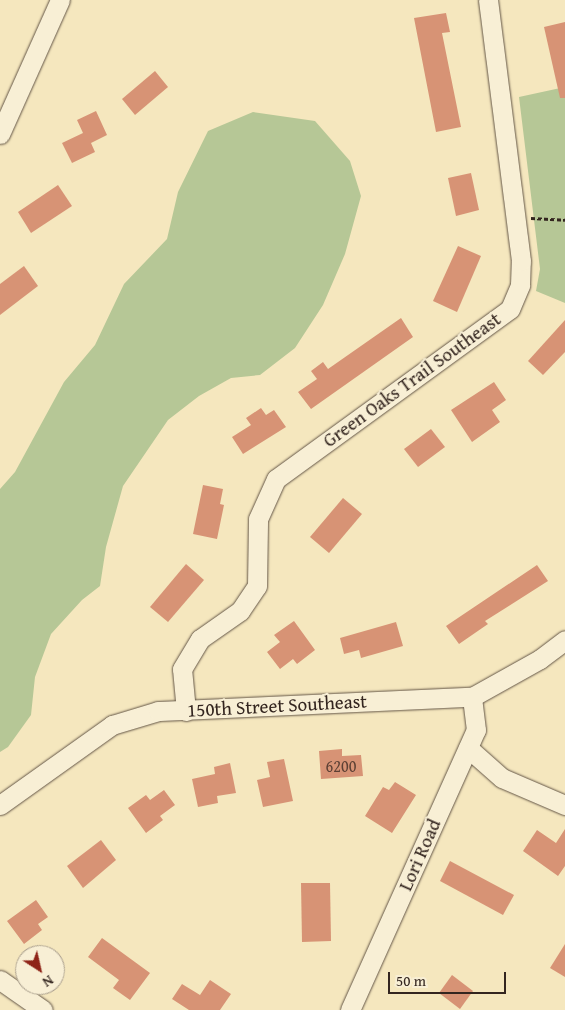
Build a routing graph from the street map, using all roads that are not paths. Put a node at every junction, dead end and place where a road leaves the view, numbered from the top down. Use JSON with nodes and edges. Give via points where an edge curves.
{"nodes":[{"id":1,"x":60,"y":0,"type":"edge"},
{"id":2,"x":488,"y":0,"type":"edge"},
{"id":3,"x":0,"y":134,"type":"edge"},
{"id":4,"x":565,"y":640,"type":"edge"},
{"id":5,"x":472,"y":697,"type":"junction"},
{"id":6,"x":186,"y":710,"type":"junction"},
{"id":7,"x":468,"y":748,"type":"junction"},
{"id":8,"x":0,"y":805,"type":"edge"},
{"id":9,"x":565,"y":805,"type":"edge"},
{"id":10,"x":0,"y":980,"type":"edge"},
{"id":11,"x":43,"y":1010,"type":"edge"},
{"id":12,"x":350,"y":1010,"type":"edge"}],
"edges":[{"from":1,"to":3,"type":"street"},
{"from":2,"to":6,"type":"street","name":"Green Oaks Trail Southeast","via":[[521,261],[520,285],[510,309],[276,479],[258,519],[257,586],[240,611],[200,639],[182,670]]},
{"from":4,"to":5,"type":"street","name":"150th Street Southeast","via":[[540,659]]},
{"from":5,"to":6,"type":"street","name":"150th Street Southeast"},
{"from":5,"to":7,"type":"street","name":"Lori Road","via":[[476,730]]},
{"from":6,"to":8,"type":"street","name":"150th Street Southeast","via":[[158,711],[112,725]]},
{"from":7,"to":9,"type":"street","via":[[502,778]]},
{"from":7,"to":12,"type":"street","name":"Lori Road"},
{"from":10,"to":11,"type":"street"}]}
